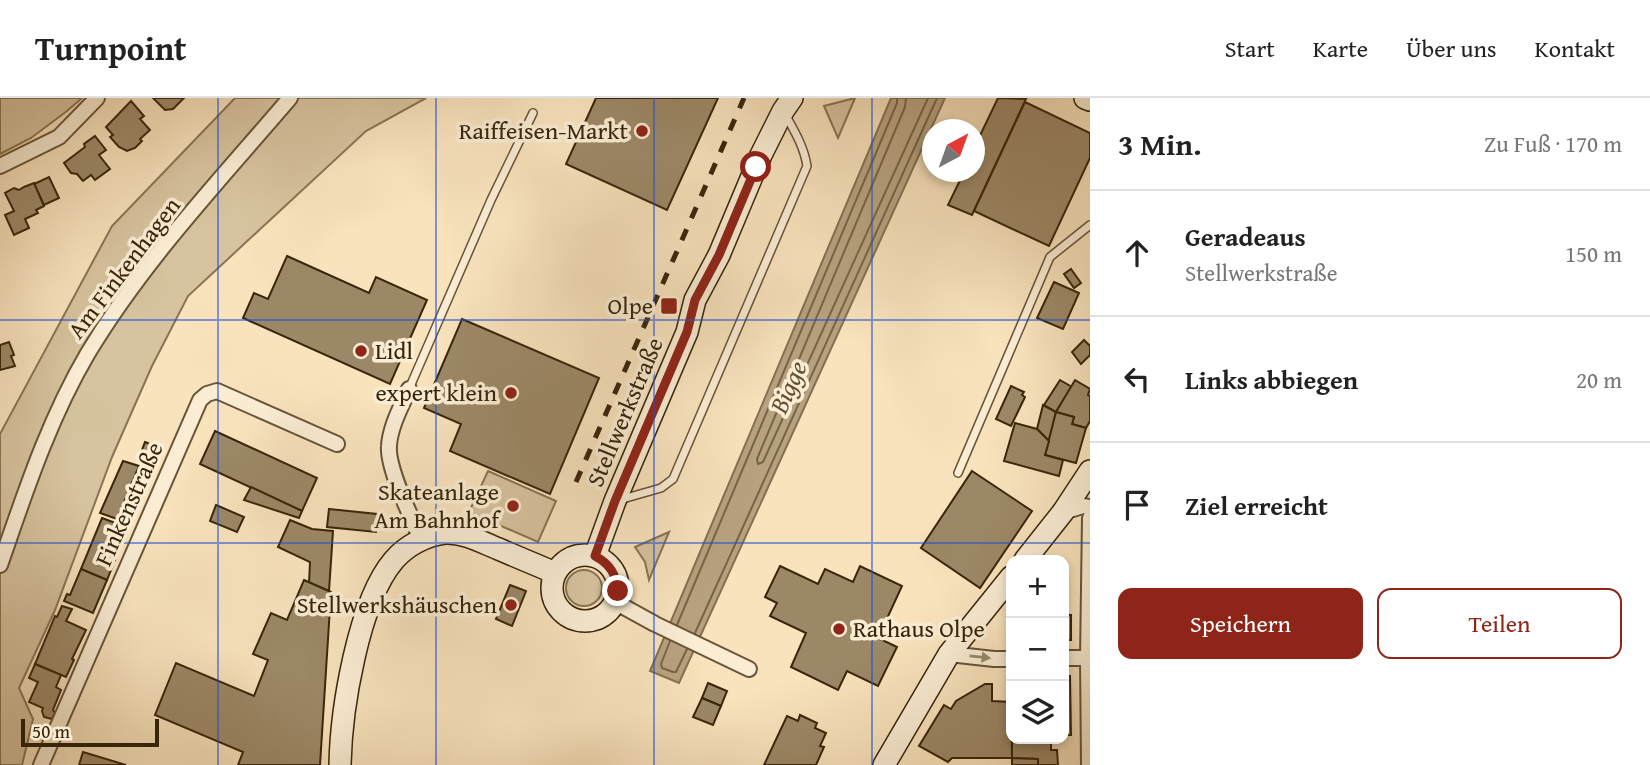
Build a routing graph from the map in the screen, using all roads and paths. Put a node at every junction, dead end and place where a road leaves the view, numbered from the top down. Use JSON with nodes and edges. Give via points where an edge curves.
{"nodes":[{"id":1,"x":97,"y":98,"type":"edge"},
{"id":2,"x":290,"y":98,"type":"edge"},
{"id":3,"x":787,"y":104,"type":"edge"},
{"id":4,"x":533,"y":113,"type":"dead end"},
{"id":5,"x":0,"y":166,"type":"edge"},
{"id":6,"x":1090,"y":225,"type":"edge"},
{"id":7,"x":409,"y":389,"type":"joint"},
{"id":8,"x":337,"y":444,"type":"dead end"},
{"id":9,"x":1090,"y":471,"type":"edge"},
{"id":10,"x":958,"y":473,"type":"dead end"},
{"id":11,"x":615,"y":501,"type":"junction"},
{"id":12,"x":1090,"y":507,"type":"edge"},
{"id":13,"x":1063,"y":512,"type":"junction"},
{"id":14,"x":1090,"y":517,"type":"edge"},
{"id":15,"x":421,"y":539,"type":"junction"},
{"id":16,"x":1028,"y":555,"type":"edge"},
{"id":17,"x":595,"y":556,"type":"junction"},
{"id":18,"x":0,"y":565,"type":"edge"},
{"id":19,"x":555,"y":573,"type":"junction"},
{"id":20,"x":1006,"y":583,"type":"edge"},
{"id":21,"x":615,"y":602,"type":"junction"},
{"id":22,"x":949,"y":653,"type":"junction"},
{"id":23,"x":1089,"y":658,"type":"edge"},
{"id":24,"x":1006,"y":659,"type":"edge"},
{"id":25,"x":1069,"y":659,"type":"edge"},
{"id":26,"x":749,"y":669,"type":"dead end"},
{"id":27,"x":41,"y":765,"type":"edge"},
{"id":28,"x":340,"y":765,"type":"edge"},
{"id":29,"x":884,"y":765,"type":"edge"},
{"id":30,"x":1089,"y":765,"type":"edge"}],
"edges":[{"from":1,"to":5,"type":"street","via":[[59,137]]},
{"from":2,"to":18,"type":"street","name":"Am Finkenhagen","via":[[162,249],[88,354],[53,423]]},
{"from":3,"to":11,"type":"main road","name":"Stellwerkstraße","via":[[695,300],[687,332]]},
{"from":3,"to":11,"type":"lane","via":[[807,166],[711,393],[673,480]]},
{"from":4,"to":7,"type":"lane"},
{"from":6,"to":10,"type":"lane","via":[[1050,257]]},
{"from":7,"to":15,"type":"street","via":[[388,447]]},
{"from":8,"to":27,"type":"street","name":"Finkenstraße","via":[[217,391],[200,400]]},
{"from":9,"to":13,"type":"main road"},
{"from":11,"to":17,"type":"main road","name":"Stellwerkstraße"},
{"from":12,"to":13,"type":"street"},
{"from":13,"to":16,"type":"main road"},
{"from":14,"to":23,"type":"street"},
{"from":15,"to":19,"type":"main road","via":[[445,533],[463,535]]},
{"from":15,"to":28,"type":"main road","via":[[393,561],[367,612],[354,660]]},
{"from":17,"to":19,"type":"main road","via":[[568,559]]},
{"from":17,"to":21,"type":"main road","via":[[605,561],[617,580]]},
{"from":19,"to":21,"type":"main road","via":[[552,594],[571,618],[591,621]]},
{"from":20,"to":22,"type":"main road"},
{"from":21,"to":26,"type":"street"},
{"from":22,"to":24,"type":"street","one_way":true},
{"from":22,"to":29,"type":"main road"},
{"from":23,"to":25,"type":"street"},
{"from":23,"to":30,"type":"street"}]}
